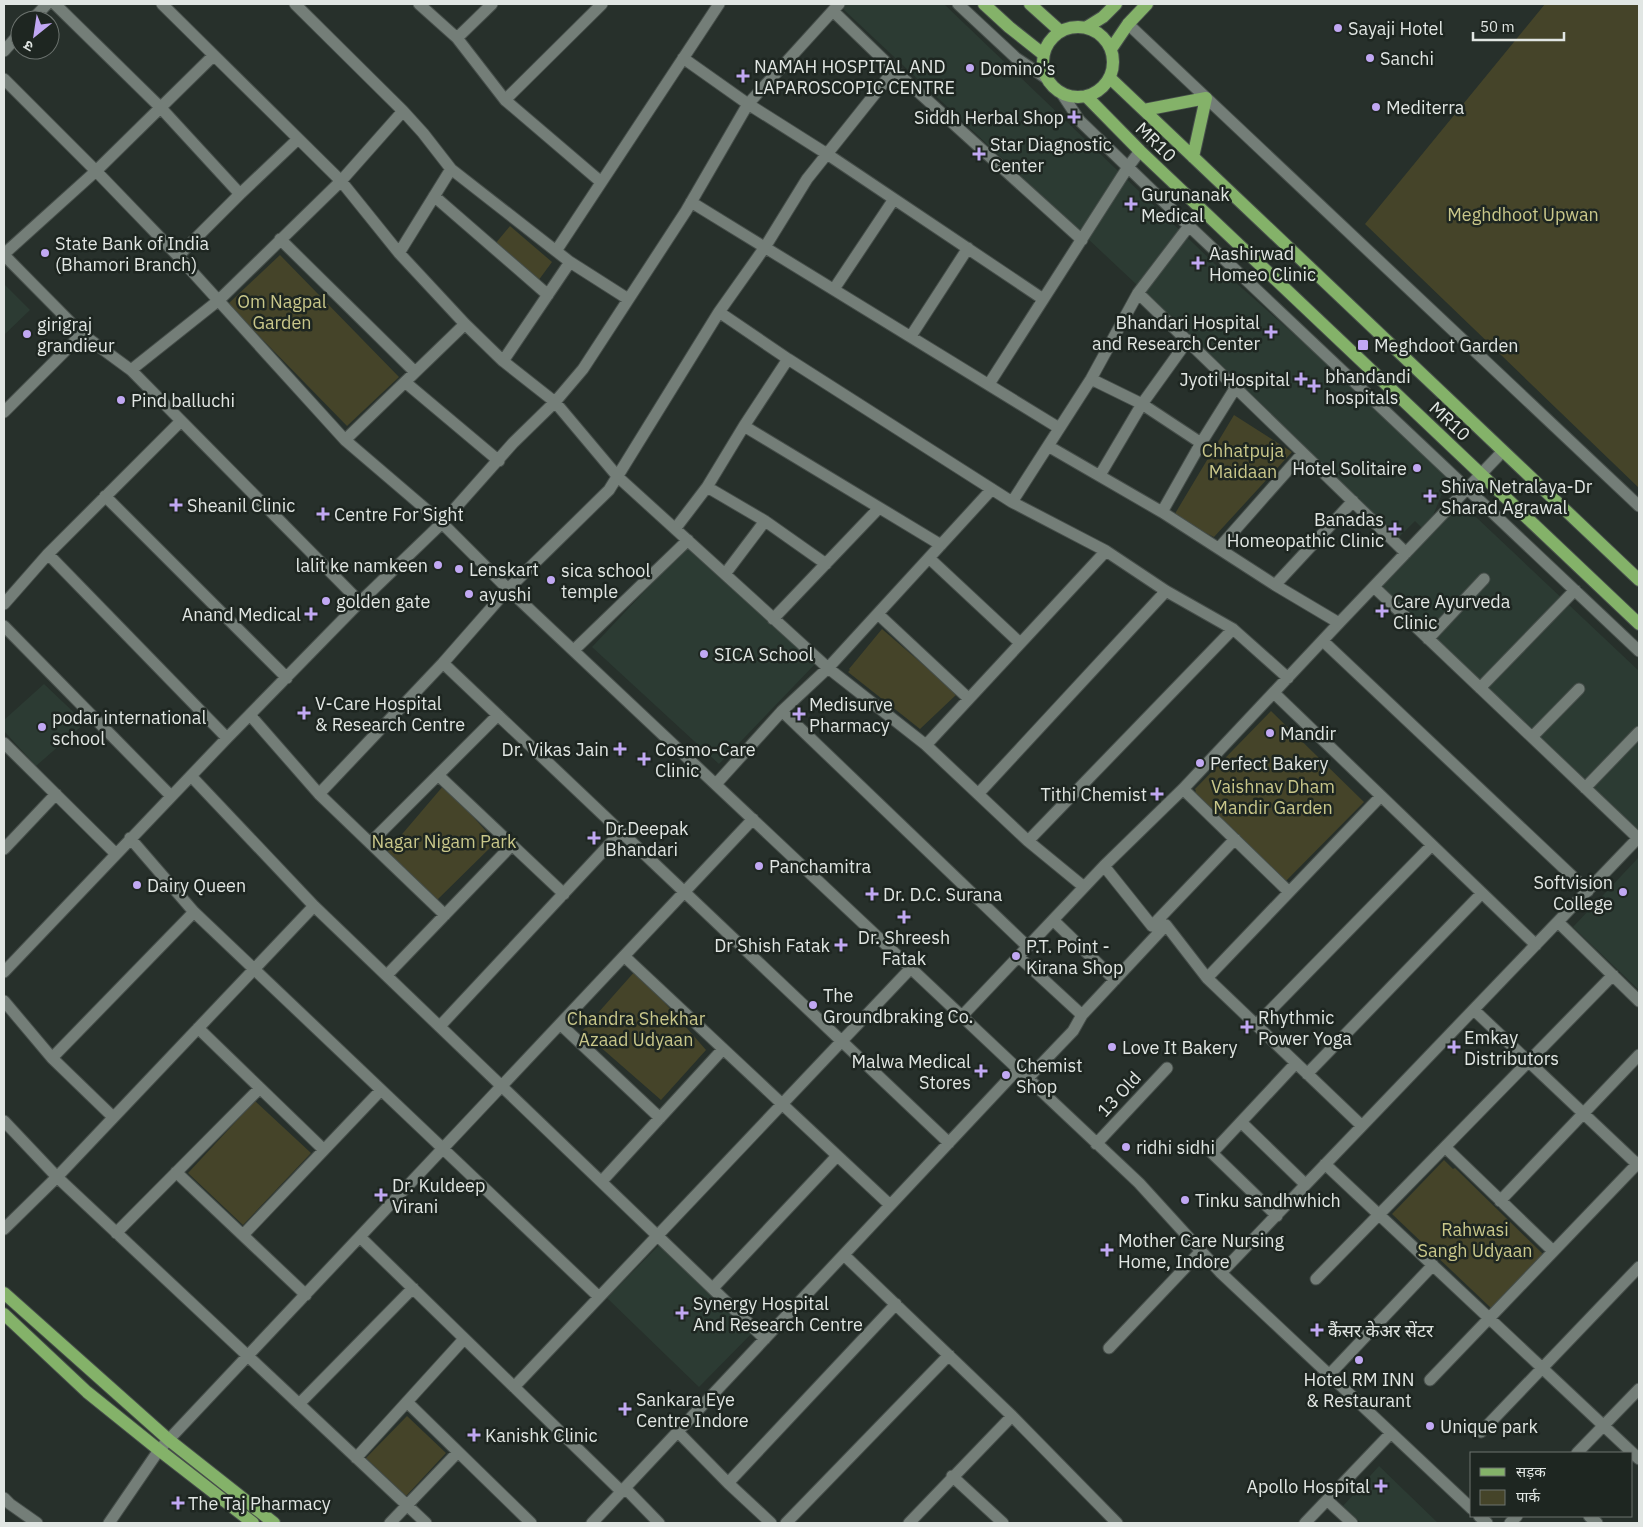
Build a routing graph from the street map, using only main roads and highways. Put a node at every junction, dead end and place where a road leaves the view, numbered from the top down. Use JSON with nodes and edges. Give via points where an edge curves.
{"nodes":[{"id":1,"x":984,"y":4,"type":"edge"},
{"id":2,"x":1030,"y":4,"type":"edge"},
{"id":3,"x":1116,"y":4,"type":"edge"},
{"id":4,"x":1148,"y":4,"type":"edge"},
{"id":5,"x":1087,"y":27,"type":"junction"},
{"id":6,"x":1060,"y":31,"type":"junction"},
{"id":7,"x":1111,"y":49,"type":"junction"},
{"id":8,"x":1043,"y":54,"type":"junction"},
{"id":9,"x":1110,"y":78,"type":"junction"},
{"id":10,"x":1086,"y":96,"type":"junction"},
{"id":11,"x":1144,"y":110,"type":"junction"},
{"id":12,"x":1193,"y":157,"type":"junction"},
{"id":13,"x":1639,"y":580,"type":"edge"},
{"id":14,"x":1639,"y":624,"type":"edge"},
{"id":15,"x":4,"y":1293,"type":"edge"},
{"id":16,"x":4,"y":1314,"type":"edge"},
{"id":17,"x":253,"y":1523,"type":"edge"},
{"id":18,"x":274,"y":1523,"type":"edge"}],
"edges":[{"from":1,"to":8,"type":"main road"},
{"from":2,"to":6,"type":"main road"},
{"from":3,"to":5,"type":"main road"},
{"from":4,"to":7,"type":"main road","via":[[1128,24]]},
{"from":5,"to":6,"type":"main road"},
{"from":5,"to":7,"type":"main road","via":[[1101,36]]},
{"from":6,"to":8,"type":"main road","via":[[1049,41]]},
{"from":7,"to":9,"type":"main road","via":[[1113,64]]},
{"from":8,"to":10,"type":"main road","via":[[1042,66],[1052,87],[1073,97]]},
{"from":9,"to":10,"type":"main road","via":[[1096,93]]},
{"from":9,"to":11,"type":"main road","name":"MR10"},
{"from":10,"to":14,"type":"main road","name":"MR10"},
{"from":11,"to":12,"type":"main road","name":"MR10"},
{"from":11,"to":12,"type":"main road","via":[[1206,98]]},
{"from":12,"to":13,"type":"main road","name":"MR10"},
{"from":15,"to":18,"type":"main road","via":[[169,1440]]},
{"from":16,"to":17,"type":"main road","via":[[87,1392]]}]}
